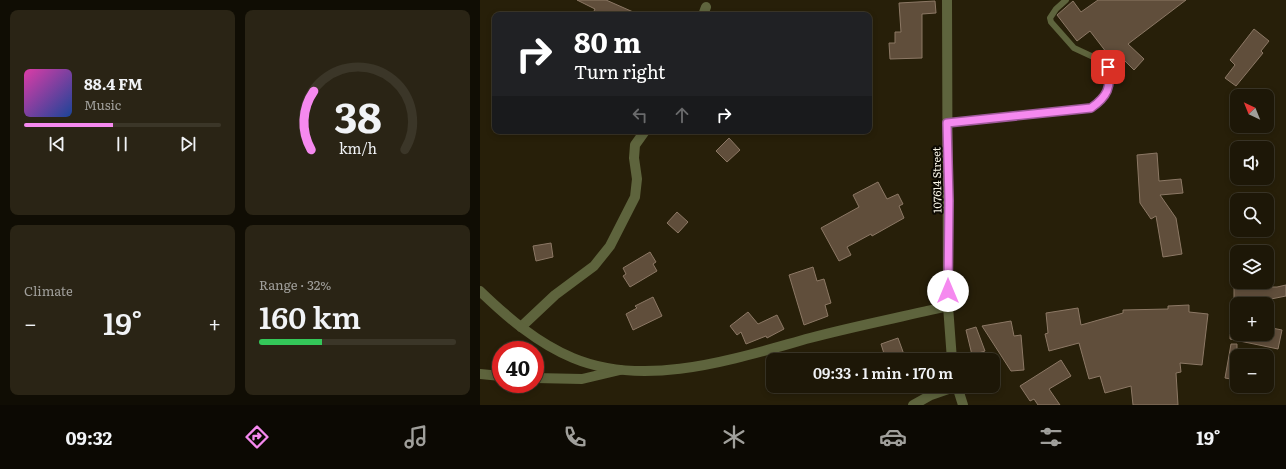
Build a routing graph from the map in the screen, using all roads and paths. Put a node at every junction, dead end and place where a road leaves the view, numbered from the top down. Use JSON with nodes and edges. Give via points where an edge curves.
{"nodes":[{"id":1,"x":947,"y":0,"type":"edge"},
{"id":2,"x":1066,"y":0,"type":"edge"},
{"id":3,"x":947,"y":123,"type":"junction"},
{"id":4,"x":643,"y":134,"type":"edge"},
{"id":5,"x":480,"y":291,"type":"edge"},
{"id":6,"x":948,"y":306,"type":"junction"},
{"id":7,"x":521,"y":327,"type":"junction"},
{"id":8,"x":951,"y":353,"type":"edge"},
{"id":9,"x":620,"y":370,"type":"junction"},
{"id":10,"x":480,"y":374,"type":"edge"},
{"id":11,"x":492,"y":375,"type":"edge"},
{"id":12,"x":544,"y":378,"type":"edge"},
{"id":13,"x":937,"y":393,"type":"edge"},
{"id":14,"x":959,"y":393,"type":"edge"},
{"id":15,"x":913,"y":405,"type":"edge"},
{"id":16,"x":963,"y":405,"type":"edge"}],
"edges":[{"from":1,"to":3,"type":"street","name":"107614 Street"},
{"from":2,"to":3,"type":"lane","via":[[1053,13],[1051,22],[1074,48],[1102,61],[1108,67],[1109,82],[1103,99],[1091,108]]},
{"from":3,"to":6,"type":"street","name":"107614 Street"},
{"from":4,"to":7,"type":"street","via":[[635,145],[635,197],[610,246],[594,266],[555,295]]},
{"from":5,"to":7,"type":"street"},
{"from":6,"to":8,"type":"street","name":"107614 Street"},
{"from":6,"to":9,"type":"street","via":[[811,337],[706,365],[676,369]]},
{"from":7,"to":9,"type":"street","via":[[573,358]]},
{"from":9,"to":12,"type":"street","via":[[582,379]]},
{"from":10,"to":11,"type":"street"},
{"from":13,"to":15,"type":"street"},
{"from":14,"to":16,"type":"street"}]}
